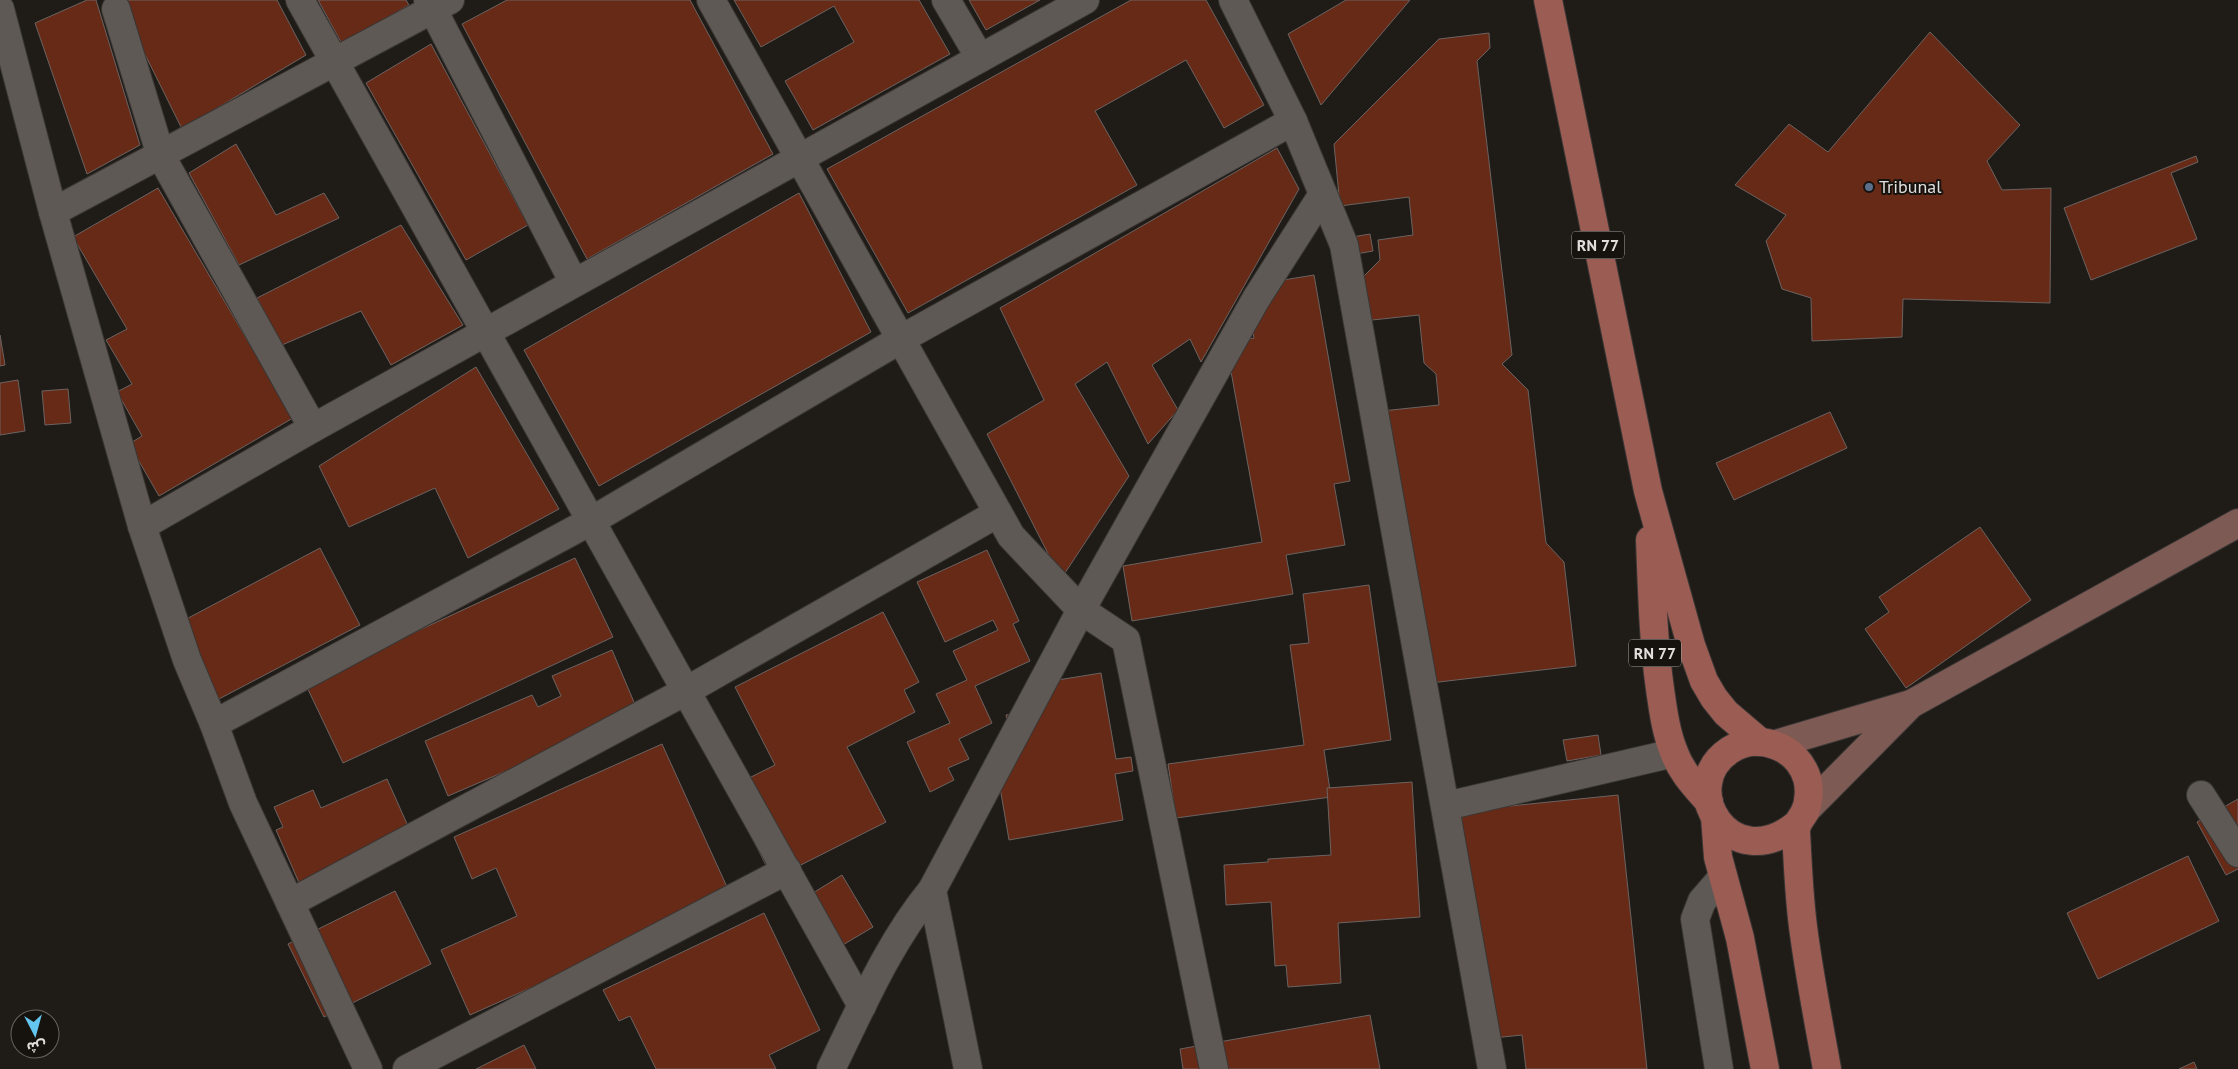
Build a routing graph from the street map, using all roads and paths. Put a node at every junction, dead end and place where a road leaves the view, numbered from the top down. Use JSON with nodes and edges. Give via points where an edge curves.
{"nodes":[{"id":1,"x":300,"y":0,"type":"edge"},
{"id":2,"x":711,"y":0,"type":"edge"},
{"id":3,"x":946,"y":0,"type":"edge"},
{"id":4,"x":1084,"y":0,"type":"edge"},
{"id":5,"x":1233,"y":0,"type":"edge"},
{"id":6,"x":1548,"y":0,"type":"edge"},
{"id":7,"x":437,"y":3,"type":"edge"},
{"id":8,"x":116,"y":8,"type":"dead end"},
{"id":9,"x":0,"y":9,"type":"edge"},
{"id":10,"x":980,"y":58,"type":"junction"},
{"id":11,"x":335,"y":62,"type":"junction"},
{"id":12,"x":1293,"y":122,"type":"junction"},
{"id":13,"x":161,"y":156,"type":"junction"},
{"id":14,"x":800,"y":158,"type":"junction"},
{"id":15,"x":1323,"y":194,"type":"junction"},
{"id":16,"x":53,"y":212,"type":"junction"},
{"id":17,"x":574,"y":283,"type":"junction"},
{"id":18,"x":486,"y":332,"type":"junction"},
{"id":19,"x":901,"y":339,"type":"junction"},
{"id":20,"x":313,"y":428,"type":"junction"},
{"id":21,"x":1648,"y":491,"type":"junction"},
{"id":22,"x":998,"y":513,"type":"junction"},
{"id":23,"x":591,"y":520,"type":"junction"},
{"id":24,"x":2238,"y":523,"type":"edge"},
{"id":25,"x":142,"y":526,"type":"junction"},
{"id":26,"x":1081,"y":610,"type":"junction"},
{"id":27,"x":686,"y":691,"type":"junction"},
{"id":28,"x":1911,"y":704,"type":"junction"},
{"id":29,"x":214,"y":724,"type":"junction"},
{"id":30,"x":1768,"y":743,"type":"junction"},
{"id":31,"x":1674,"y":753,"type":"junction"},
{"id":32,"x":2201,"y":795,"type":"dead end"},
{"id":33,"x":1446,"y":806,"type":"junction"},
{"id":34,"x":1712,"y":810,"type":"junction"},
{"id":35,"x":1801,"y":818,"type":"junction"},
{"id":36,"x":2238,"y":853,"type":"edge"},
{"id":37,"x":787,"y":870,"type":"junction"},
{"id":38,"x":1722,"y":878,"type":"junction"},
{"id":39,"x":932,"y":890,"type":"junction"},
{"id":40,"x":290,"y":903,"type":"junction"},
{"id":41,"x":862,"y":1006,"type":"junction"},
{"id":42,"x":368,"y":1069,"type":"edge"},
{"id":43,"x":407,"y":1069,"type":"edge"},
{"id":44,"x":831,"y":1069,"type":"edge"},
{"id":45,"x":968,"y":1069,"type":"edge"},
{"id":46,"x":1214,"y":1069,"type":"edge"},
{"id":47,"x":1492,"y":1069,"type":"edge"},
{"id":48,"x":1719,"y":1069,"type":"edge"},
{"id":49,"x":1765,"y":1069,"type":"edge"},
{"id":50,"x":1827,"y":1069,"type":"edge"}],
"edges":[{"from":1,"to":11,"type":"street"},
{"from":2,"to":14,"type":"street"},
{"from":3,"to":10,"type":"street"},
{"from":4,"to":10,"type":"street"},
{"from":5,"to":12,"type":"street"},
{"from":6,"to":21,"type":"main road","number":"RN 77"},
{"from":7,"to":11,"type":"street"},
{"from":7,"to":17,"type":"street"},
{"from":8,"to":13,"type":"street"},
{"from":9,"to":16,"type":"street"},
{"from":10,"to":14,"type":"street"},
{"from":11,"to":13,"type":"street"},
{"from":11,"to":18,"type":"street"},
{"from":12,"to":15,"type":"street"},
{"from":12,"to":19,"type":"street"},
{"from":13,"to":16,"type":"street"},
{"from":13,"to":20,"type":"street"},
{"from":14,"to":17,"type":"street"},
{"from":14,"to":19,"type":"street"},
{"from":15,"to":26,"type":"street","via":[[1256,299]]},
{"from":15,"to":33,"type":"street","via":[[1344,245]]},
{"from":16,"to":25,"type":"street"},
{"from":17,"to":18,"type":"street"},
{"from":18,"to":20,"type":"street"},
{"from":18,"to":23,"type":"street"},
{"from":19,"to":22,"type":"street"},
{"from":19,"to":23,"type":"street"},
{"from":20,"to":25,"type":"street"},
{"from":21,"to":30,"type":"main road","number":"RN 77","via":[[1690,646],[1704,681],[1726,713]]},
{"from":21,"to":31,"type":"main road","number":"RN 77","via":[[1655,652]]},
{"from":22,"to":26,"type":"street","via":[[1011,536]]},
{"from":22,"to":27,"type":"street"},
{"from":23,"to":27,"type":"street"},
{"from":23,"to":29,"type":"street"},
{"from":24,"to":28,"type":"main road"},
{"from":25,"to":29,"type":"street","via":[[187,660]]},
{"from":26,"to":39,"type":"street"},
{"from":26,"to":46,"type":"street","via":[[1126,640]]},
{"from":27,"to":37,"type":"street"},
{"from":27,"to":40,"type":"street"},
{"from":28,"to":30,"type":"main road"},
{"from":28,"to":35,"type":"main road"},
{"from":29,"to":40,"type":"street","via":[[243,803]]},
{"from":30,"to":34,"type":"main road","via":[[1744,743],[1718,761],[1710,776],[1707,792]]},
{"from":30,"to":35,"type":"main road","via":[[1790,752],[1801,764],[1809,795]]},
{"from":31,"to":33,"type":"street"},
{"from":31,"to":34,"type":"main road","number":"RN 77"},
{"from":32,"to":36,"type":"street"},
{"from":33,"to":47,"type":"street"},
{"from":34,"to":35,"type":"main road","via":[[1720,824],[1749,842],[1782,836]]},
{"from":34,"to":38,"type":"main road"},
{"from":35,"to":50,"type":"main road","via":[[1804,934]]},
{"from":37,"to":41,"type":"street"},
{"from":37,"to":43,"type":"street"},
{"from":38,"to":48,"type":"street","via":[[1702,901],[1695,920]]},
{"from":38,"to":49,"type":"main road","via":[[1740,938]]},
{"from":39,"to":41,"type":"street","via":[[912,914]]},
{"from":39,"to":45,"type":"street"},
{"from":40,"to":42,"type":"street"},
{"from":41,"to":44,"type":"street"}]}
